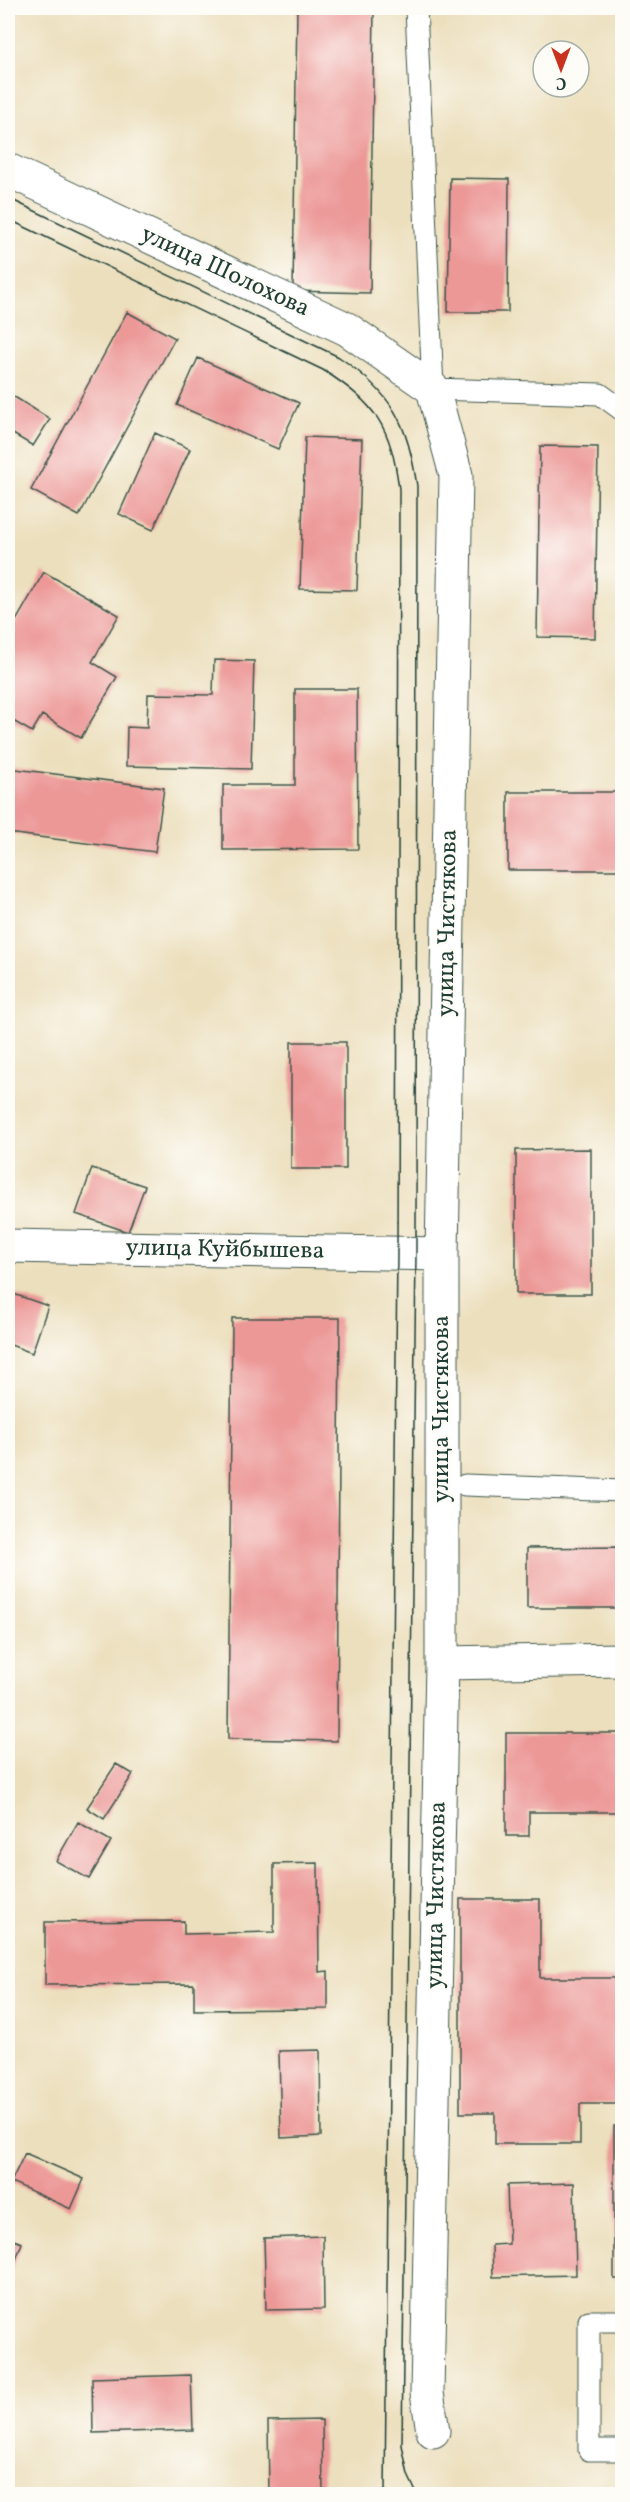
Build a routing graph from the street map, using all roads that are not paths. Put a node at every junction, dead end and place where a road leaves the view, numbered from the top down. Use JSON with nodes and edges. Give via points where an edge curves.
{"nodes":[{"id":1,"x":416,"y":8,"type":"edge"},
{"id":2,"x":8,"y":170,"type":"edge"},
{"id":3,"x":433,"y":389,"type":"junction"},
{"id":4,"x":622,"y":410,"type":"edge"},
{"id":5,"x":8,"y":1246,"type":"edge"},
{"id":6,"x":442,"y":1254,"type":"junction"},
{"id":7,"x":465,"y":1485,"type":"dead end"},
{"id":8,"x":622,"y":1491,"type":"edge"},
{"id":9,"x":622,"y":1660,"type":"edge"},
{"id":10,"x":442,"y":1663,"type":"junction"},
{"id":11,"x":622,"y":2321,"type":"edge"},
{"id":12,"x":433,"y":2431,"type":"dead end"},
{"id":13,"x":622,"y":2450,"type":"edge"}],
"edges":[{"from":1,"to":3,"type":"lane"},
{"from":2,"to":3,"type":"street","name":"улица Шолохова","via":[[347,329]]},
{"from":3,"to":4,"type":"lane","via":[[600,394]]},
{"from":3,"to":6,"type":"street","name":"улица Чистякова","via":[[456,475]]},
{"from":5,"to":6,"type":"street","name":"улица Куйбышева"},
{"from":6,"to":10,"type":"street","name":"улица Чистякова"},
{"from":7,"to":8,"type":"lane"},
{"from":9,"to":10,"type":"street"},
{"from":10,"to":12,"type":"street","name":"улица Чистякова","via":[[427,2393]]},
{"from":11,"to":13,"type":"lane","via":[[589,2321],[589,2450]]}]}
